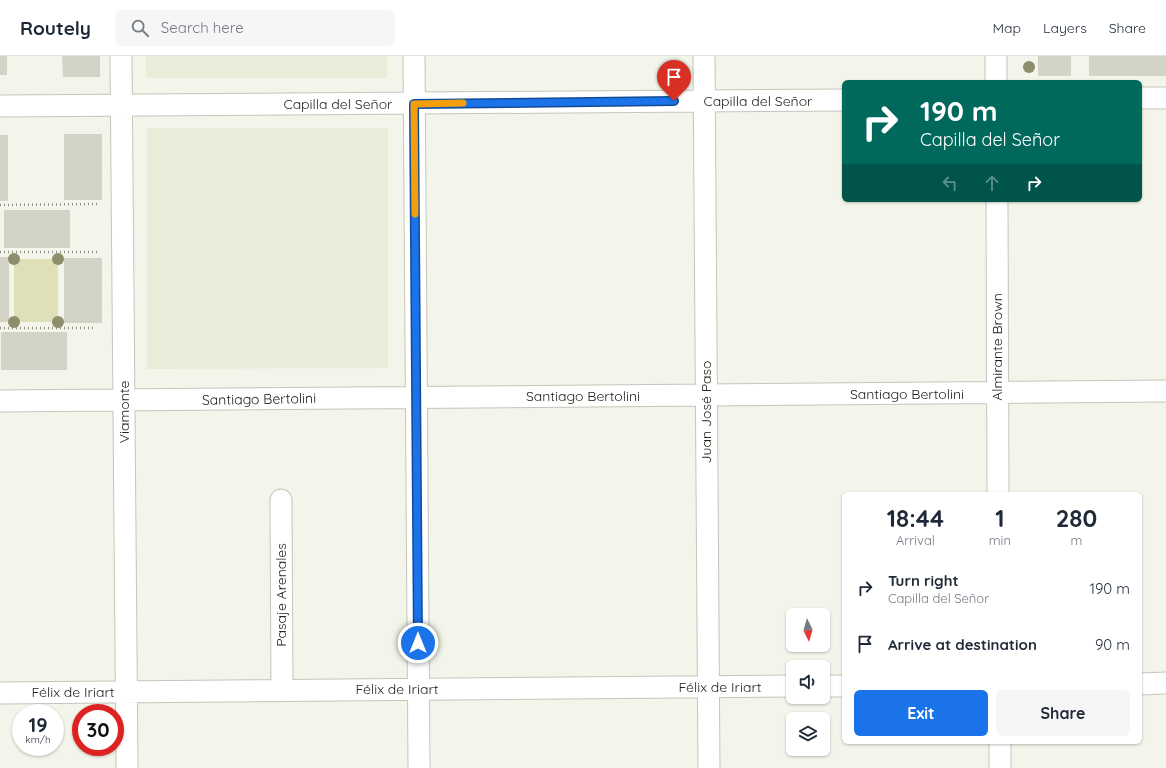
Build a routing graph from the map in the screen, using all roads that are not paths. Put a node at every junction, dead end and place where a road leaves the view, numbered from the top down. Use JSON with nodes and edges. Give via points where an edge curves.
{"nodes":[{"id":1,"x":121,"y":56,"type":"edge"},
{"id":2,"x":414,"y":56,"type":"edge"},
{"id":3,"x":704,"y":56,"type":"edge"},
{"id":4,"x":996,"y":56,"type":"edge"},
{"id":5,"x":996,"y":80,"type":"edge"},
{"id":6,"x":1142,"y":98,"type":"edge"},
{"id":7,"x":1166,"y":98,"type":"edge"},
{"id":8,"x":842,"y":100,"type":"edge"},
{"id":9,"x":704,"y":101,"type":"junction"},
{"id":10,"x":121,"y":104,"type":"junction"},
{"id":11,"x":414,"y":104,"type":"junction"},
{"id":12,"x":0,"y":106,"type":"edge"},
{"id":13,"x":996,"y":202,"type":"edge"},
{"id":14,"x":1166,"y":391,"type":"edge"},
{"id":15,"x":998,"y":393,"type":"junction"},
{"id":16,"x":706,"y":395,"type":"junction"},
{"id":17,"x":416,"y":398,"type":"junction"},
{"id":18,"x":124,"y":400,"type":"junction"},
{"id":19,"x":0,"y":401,"type":"edge"},
{"id":20,"x":998,"y":492,"type":"edge"},
{"id":21,"x":281,"y":500,"type":"dead end"},
{"id":22,"x":1166,"y":683,"type":"edge"},
{"id":23,"x":1142,"y":684,"type":"edge"},
{"id":24,"x":786,"y":686,"type":"edge"},
{"id":25,"x":830,"y":686,"type":"edge"},
{"id":26,"x":842,"y":686,"type":"edge"},
{"id":27,"x":708,"y":687,"type":"junction"},
{"id":28,"x":418,"y":689,"type":"junction"},
{"id":29,"x":282,"y":690,"type":"junction"},
{"id":30,"x":126,"y":692,"type":"junction"},
{"id":31,"x":0,"y":693,"type":"edge"},
{"id":32,"x":1000,"y":744,"type":"edge"},
{"id":33,"x":127,"y":768,"type":"edge"},
{"id":34,"x":419,"y":768,"type":"edge"},
{"id":35,"x":709,"y":768,"type":"edge"},
{"id":36,"x":1000,"y":768,"type":"edge"}],
"edges":[{"from":1,"to":10,"type":"street","name":"Viamonte"},
{"from":2,"to":11,"type":"street"},
{"from":3,"to":9,"type":"street","name":"Juan José Paso"},
{"from":4,"to":5,"type":"street"},
{"from":6,"to":7,"type":"street"},
{"from":8,"to":9,"type":"street","name":"Capilla del Señor"},
{"from":9,"to":11,"type":"street","name":"Capilla del Señor"},
{"from":9,"to":16,"type":"street","name":"Juan José Paso"},
{"from":10,"to":11,"type":"street","name":"Capilla del Señor"},
{"from":10,"to":12,"type":"street","name":"Capilla del Señor"},
{"from":10,"to":18,"type":"street","name":"Viamonte"},
{"from":11,"to":17,"type":"street"},
{"from":13,"to":15,"type":"street","name":"Almirante Brown"},
{"from":14,"to":15,"type":"street","name":"Santiago Bertolini"},
{"from":15,"to":16,"type":"street","name":"Santiago Bertolini"},
{"from":15,"to":20,"type":"street","name":"Almirante Brown"},
{"from":16,"to":17,"type":"street","name":"Santiago Bertolini"},
{"from":16,"to":27,"type":"street","name":"Juan José Paso"},
{"from":17,"to":18,"type":"street","name":"Santiago Bertolini"},
{"from":17,"to":28,"type":"street"},
{"from":18,"to":19,"type":"street","name":"Santiago Bertolini"},
{"from":18,"to":30,"type":"street","name":"Viamonte"},
{"from":21,"to":29,"type":"street","name":"Pasaje Arenales"},
{"from":22,"to":23,"type":"street"},
{"from":24,"to":27,"type":"street","name":"Félix de Iriart"},
{"from":25,"to":26,"type":"street"},
{"from":27,"to":28,"type":"street","name":"Félix de Iriart"},
{"from":27,"to":35,"type":"street","name":"Juan José Paso"},
{"from":28,"to":29,"type":"street","name":"Félix de Iriart"},
{"from":28,"to":34,"type":"street"},
{"from":29,"to":30,"type":"street","name":"Félix de Iriart"},
{"from":30,"to":31,"type":"street","name":"Félix de Iriart"},
{"from":30,"to":33,"type":"street","name":"Viamonte"},
{"from":32,"to":36,"type":"street"}]}
